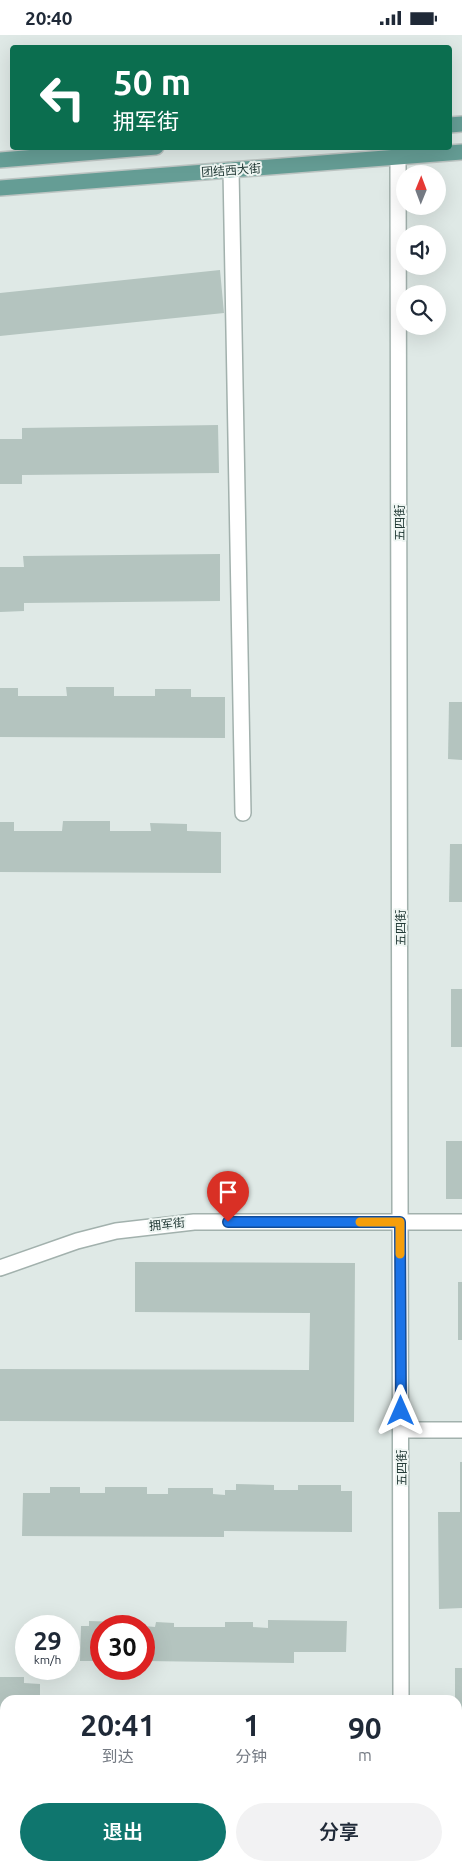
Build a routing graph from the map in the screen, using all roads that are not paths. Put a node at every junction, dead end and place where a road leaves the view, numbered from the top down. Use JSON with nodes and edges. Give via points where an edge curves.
{"nodes":[{"id":1,"x":120,"y":150,"type":"edge"},
{"id":2,"x":462,"y":152,"type":"edge"},
{"id":3,"x":398,"y":157,"type":"junction"},
{"id":4,"x":0,"y":160,"type":"edge"},
{"id":5,"x":231,"y":170,"type":"junction"},
{"id":6,"x":0,"y":188,"type":"edge"},
{"id":7,"x":243,"y":813,"type":"dead end"},
{"id":8,"x":400,"y":1222,"type":"junction"},
{"id":9,"x":462,"y":1222,"type":"edge"},
{"id":10,"x":0,"y":1268,"type":"edge"},
{"id":11,"x":401,"y":1430,"type":"junction"},
{"id":12,"x":462,"y":1430,"type":"edge"},
{"id":13,"x":401,"y":1695,"type":"edge"}],
"edges":[{"from":1,"to":4,"type":"main road"},
{"from":2,"to":3,"type":"main road","name":"团结西大街"},
{"from":3,"to":5,"type":"main road","name":"团结西大街"},
{"from":3,"to":8,"type":"street","name":"五四街"},
{"from":5,"to":6,"type":"main road","name":"团结西大街"},
{"from":5,"to":7,"type":"street"},
{"from":8,"to":9,"type":"street","name":"拥军街"},
{"from":8,"to":10,"type":"street","name":"拥军街","via":[[194,1222],[148,1226],[78,1241]]},
{"from":8,"to":11,"type":"street","name":"五四街"},
{"from":11,"to":12,"type":"street"},
{"from":11,"to":13,"type":"street","name":"五四街"}]}
